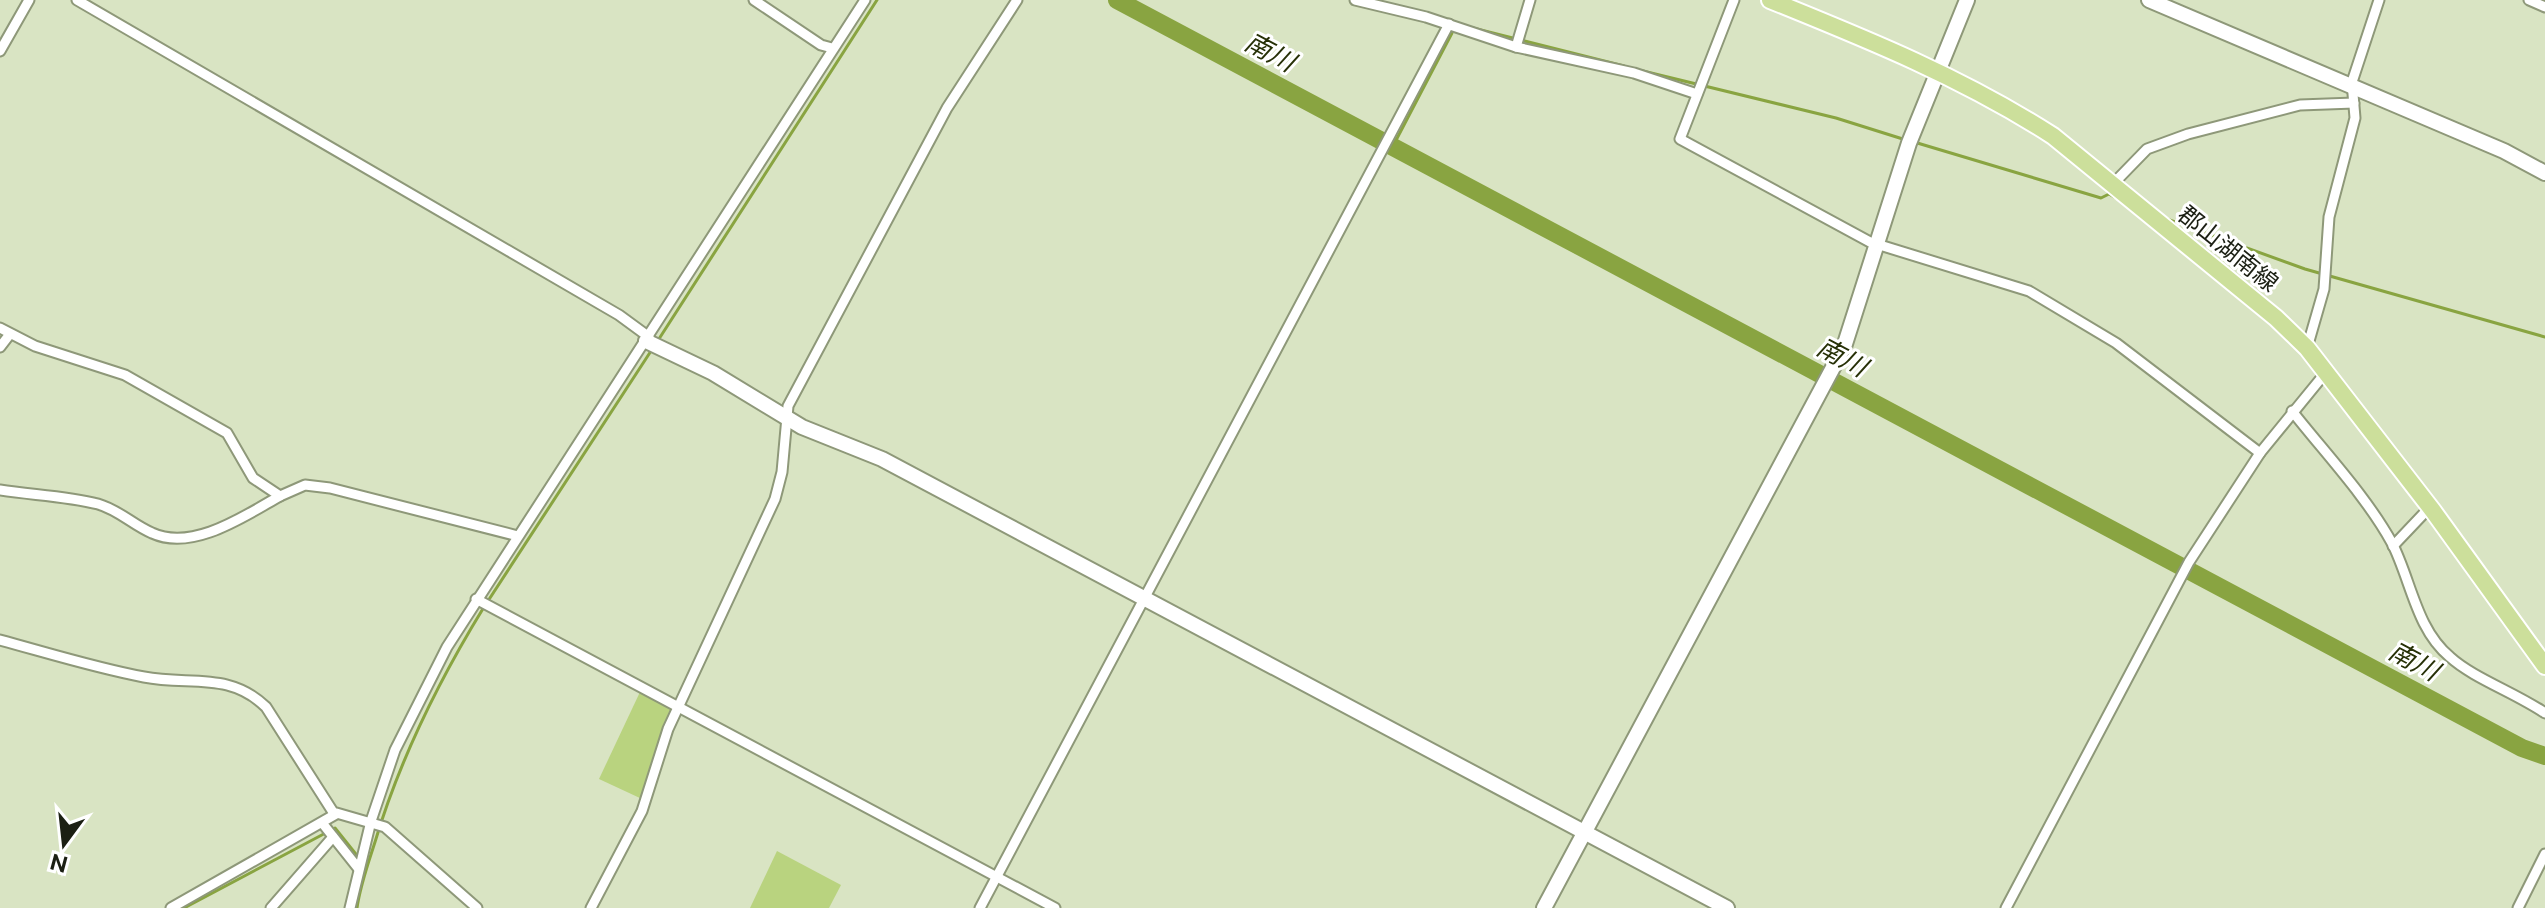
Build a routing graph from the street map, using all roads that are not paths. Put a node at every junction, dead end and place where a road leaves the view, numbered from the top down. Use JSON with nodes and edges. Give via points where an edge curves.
{"nodes":[{"id":1,"x":29,"y":0,"type":"edge"},
{"id":2,"x":77,"y":0,"type":"edge"},
{"id":3,"x":754,"y":0,"type":"edge"},
{"id":4,"x":865,"y":0,"type":"edge"},
{"id":5,"x":1017,"y":0,"type":"edge"},
{"id":6,"x":1355,"y":0,"type":"edge"},
{"id":7,"x":1530,"y":0,"type":"edge"},
{"id":8,"x":1734,"y":0,"type":"edge"},
{"id":9,"x":1770,"y":0,"type":"edge"},
{"id":10,"x":1967,"y":0,"type":"edge"},
{"id":11,"x":2149,"y":0,"type":"edge"},
{"id":12,"x":2379,"y":0,"type":"edge"},
{"id":13,"x":2529,"y":0,"type":"edge"},
{"id":14,"x":2545,"y":7,"type":"edge"},
{"id":15,"x":1449,"y":24,"type":"junction"},
{"id":16,"x":1516,"y":47,"type":"junction"},
{"id":17,"x":832,"y":48,"type":"junction"},
{"id":18,"x":0,"y":51,"type":"edge"},
{"id":19,"x":1937,"y":69,"type":"junction"},
{"id":20,"x":2352,"y":88,"type":"junction"},
{"id":21,"x":1697,"y":94,"type":"junction"},
{"id":22,"x":2354,"y":103,"type":"junction"},
{"id":23,"x":2545,"y":173,"type":"edge"},
{"id":24,"x":2111,"y":186,"type":"junction"},
{"id":25,"x":1878,"y":244,"type":"junction"},
{"id":26,"x":0,"y":328,"type":"edge"},
{"id":27,"x":10,"y":334,"type":"junction"},
{"id":28,"x":647,"y":339,"type":"junction"},
{"id":29,"x":0,"y":347,"type":"edge"},
{"id":30,"x":2307,"y":348,"type":"junction"},
{"id":31,"x":2327,"y":371,"type":"junction"},
{"id":32,"x":2292,"y":411,"type":"junction"},
{"id":33,"x":786,"y":417,"type":"junction"},
{"id":34,"x":2260,"y":453,"type":"junction"},
{"id":35,"x":0,"y":490,"type":"edge"},
{"id":36,"x":280,"y":496,"type":"junction"},
{"id":37,"x":2430,"y":507,"type":"junction"},
{"id":38,"x":518,"y":536,"type":"junction"},
{"id":39,"x":2393,"y":546,"type":"junction"},
{"id":40,"x":1145,"y":598,"type":"junction"},
{"id":41,"x":482,"y":602,"type":"junction"},
{"id":42,"x":0,"y":640,"type":"edge"},
{"id":43,"x":2545,"y":666,"type":"edge"},
{"id":44,"x":678,"y":708,"type":"junction"},
{"id":45,"x":2545,"y":713,"type":"edge"},
{"id":46,"x":336,"y":814,"type":"junction"},
{"id":47,"x":323,"y":824,"type":"junction"},
{"id":48,"x":378,"y":824,"type":"junction"},
{"id":49,"x":1584,"y":832,"type":"junction"},
{"id":50,"x":333,"y":837,"type":"junction"},
{"id":51,"x":2545,"y":854,"type":"edge"},
{"id":52,"x":358,"y":868,"type":"junction"},
{"id":53,"x":996,"y":877,"type":"junction"},
{"id":54,"x":171,"y":908,"type":"edge"},
{"id":55,"x":271,"y":908,"type":"edge"},
{"id":56,"x":350,"y":908,"type":"edge"},
{"id":57,"x":477,"y":908,"type":"edge"},
{"id":58,"x":591,"y":908,"type":"edge"},
{"id":59,"x":980,"y":908,"type":"edge"},
{"id":60,"x":1055,"y":908,"type":"edge"},
{"id":61,"x":1544,"y":908,"type":"edge"},
{"id":62,"x":1727,"y":908,"type":"edge"},
{"id":63,"x":2006,"y":908,"type":"edge"},
{"id":64,"x":2518,"y":908,"type":"edge"}],
"edges":[{"from":1,"to":18,"type":"street"},
{"from":2,"to":28,"type":"street","via":[[619,315]]},
{"from":3,"to":17,"type":"street"},
{"from":4,"to":17,"type":"street"},
{"from":5,"to":33,"type":"street","via":[[947,108]]},
{"from":6,"to":15,"type":"street"},
{"from":7,"to":16,"type":"street"},
{"from":8,"to":21,"type":"street"},
{"from":9,"to":19,"type":"main road","name":"郡山湖南線"},
{"from":10,"to":19,"type":"street"},
{"from":11,"to":20,"type":"street"},
{"from":12,"to":20,"type":"street"},
{"from":13,"to":14,"type":"street"},
{"from":15,"to":16,"type":"street"},
{"from":15,"to":40,"type":"street"},
{"from":16,"to":21,"type":"street","via":[[1634,73]]},
{"from":17,"to":28,"type":"street"},
{"from":19,"to":24,"type":"main road","name":"郡山湖南線","via":[[2053,136]]},
{"from":19,"to":25,"type":"street"},
{"from":20,"to":22,"type":"street"},
{"from":20,"to":23,"type":"street"},
{"from":21,"to":25,"type":"street","via":[[1680,139]]},
{"from":22,"to":24,"type":"street","via":[[2300,105],[2188,134],[2147,149]]},
{"from":22,"to":30,"type":"street","via":[[2354,126],[2329,217],[2324,289]]},
{"from":24,"to":30,"type":"main road","name":"郡山湖南線"},
{"from":25,"to":34,"type":"street","via":[[2029,291],[2116,343]]},
{"from":25,"to":49,"type":"street","via":[[1854,324],[1832,369]]},
{"from":26,"to":27,"type":"street"},
{"from":27,"to":29,"type":"street"},
{"from":27,"to":36,"type":"street","via":[[125,375],[227,433],[253,478]]},
{"from":28,"to":33,"type":"street"},
{"from":28,"to":38,"type":"street"},
{"from":30,"to":31,"type":"main road","name":"郡山湖南線"},
{"from":31,"to":32,"type":"street"},
{"from":31,"to":37,"type":"main road","name":"郡山湖南線"},
{"from":32,"to":34,"type":"street"},
{"from":32,"to":39,"type":"street"},
{"from":33,"to":40,"type":"street","via":[[882,459]]},
{"from":33,"to":44,"type":"street","via":[[775,499]]},
{"from":34,"to":63,"type":"street","via":[[2181,576]]},
{"from":35,"to":36,"type":"street","via":[[97,503],[150,533],[169,537],[222,527]]},
{"from":36,"to":38,"type":"street","via":[[305,485],[330,488]]},
{"from":37,"to":39,"type":"street"},
{"from":37,"to":43,"type":"main road","name":"郡山湖南線"},
{"from":38,"to":41,"type":"street"},
{"from":39,"to":45,"type":"street","via":[[2420,614],[2450,657]]},
{"from":40,"to":49,"type":"street"},
{"from":40,"to":53,"type":"street"},
{"from":41,"to":44,"type":"street"},
{"from":41,"to":48,"type":"street","via":[[408,718]]},
{"from":42,"to":46,"type":"street","via":[[145,678],[206,680],[241,688],[266,707]]},
{"from":44,"to":53,"type":"street"},
{"from":44,"to":58,"type":"street","via":[[642,811]]},
{"from":46,"to":47,"type":"street"},
{"from":46,"to":48,"type":"street"},
{"from":47,"to":50,"type":"street"},
{"from":47,"to":54,"type":"street"},
{"from":48,"to":52,"type":"street"},
{"from":48,"to":57,"type":"street"},
{"from":49,"to":61,"type":"street"},
{"from":49,"to":62,"type":"street"},
{"from":50,"to":52,"type":"street"},
{"from":50,"to":55,"type":"street"},
{"from":51,"to":64,"type":"street"},
{"from":52,"to":56,"type":"street"},
{"from":53,"to":59,"type":"street"},
{"from":53,"to":60,"type":"street"}]}
